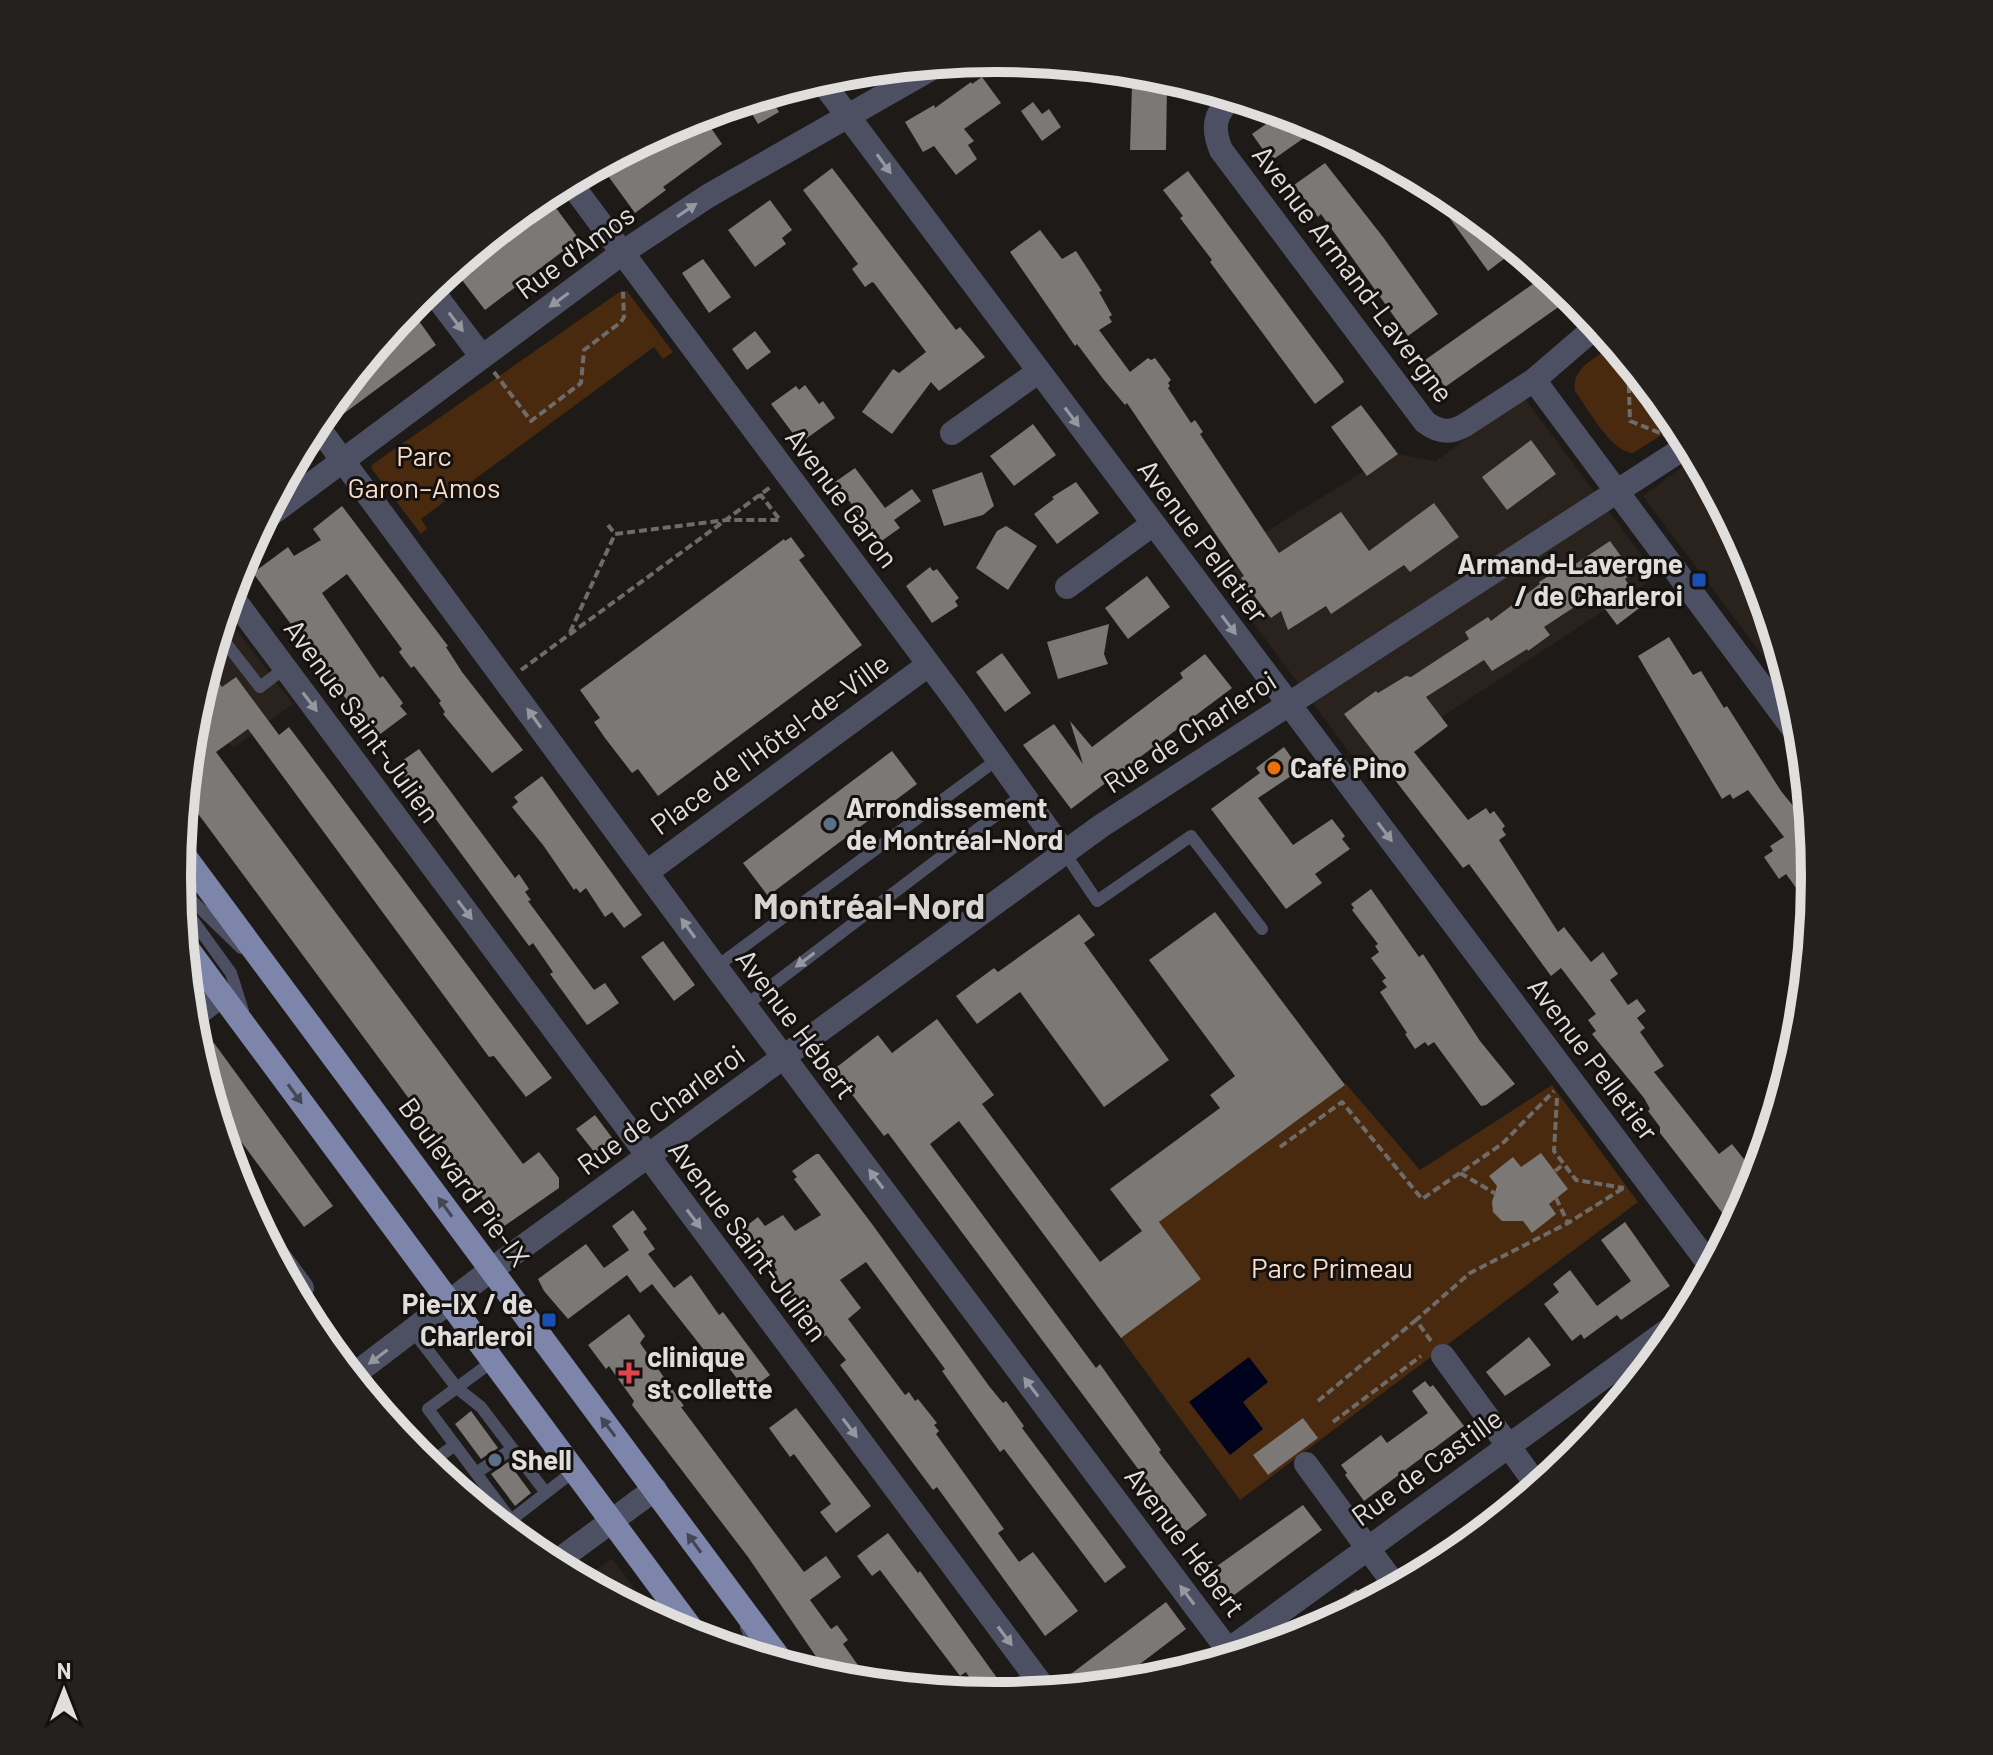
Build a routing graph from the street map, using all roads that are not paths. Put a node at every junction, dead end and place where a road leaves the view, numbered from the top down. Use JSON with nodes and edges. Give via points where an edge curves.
{"nodes":[{"id":1,"x":918,"y":76,"type":"edge"},
{"id":2,"x":828,"y":90,"type":"edge"},
{"id":3,"x":1225,"y":105,"type":"edge"},
{"id":4,"x":849,"y":117,"type":"junction"},
{"id":5,"x":576,"y":191,"type":"edge"},
{"id":6,"x":622,"y":253,"type":"junction"},
{"id":7,"x":438,"y":298,"type":"edge"},
{"id":8,"x":1589,"y":333,"type":"edge"},
{"id":9,"x":482,"y":357,"type":"junction"},
{"id":10,"x":1038,"y":372,"type":"junction"},
{"id":11,"x":1534,"y":380,"type":"junction"},
{"id":12,"x":952,"y":433,"type":"dead end"},
{"id":13,"x":324,"y":435,"type":"edge"},
{"id":14,"x":1679,"y":450,"type":"edge"},
{"id":15,"x":343,"y":461,"type":"junction"},
{"id":16,"x":1616,"y":490,"type":"junction"},
{"id":17,"x":282,"y":506,"type":"edge"},
{"id":18,"x":1153,"y":524,"type":"junction"},
{"id":19,"x":1067,"y":587,"type":"dead end"},
{"id":20,"x":238,"y":609,"type":"edge"},
{"id":21,"x":226,"y":643,"type":"edge"},
{"id":22,"x":928,"y":665,"type":"junction"},
{"id":23,"x":285,"y":668,"type":"junction"},
{"id":24,"x":1288,"y":703,"type":"junction"},
{"id":25,"x":1787,"y":721,"type":"edge"},
{"id":26,"x":998,"y":759,"type":"junction"},
{"id":27,"x":1024,"y":794,"type":"junction"},
{"id":28,"x":1064,"y":852,"type":"junction"},
{"id":29,"x":191,"y":865,"type":"edge"},
{"id":30,"x":647,"y":872,"type":"junction"},
{"id":31,"x":192,"y":900,"type":"edge"},
{"id":32,"x":193,"y":920,"type":"edge"},
{"id":33,"x":1262,"y":929,"type":"dead end"},
{"id":34,"x":196,"y":960,"type":"edge"},
{"id":35,"x":716,"y":967,"type":"junction"},
{"id":36,"x":286,"y":992,"type":"junction"},
{"id":37,"x":222,"y":995,"type":"junction"},
{"id":38,"x":746,"y":1005,"type":"junction"},
{"id":39,"x":202,"y":1010,"type":"edge"},
{"id":40,"x":249,"y":1032,"type":"junction"},
{"id":41,"x":785,"y":1058,"type":"junction"},
{"id":42,"x":648,"y":1157,"type":"junction"},
{"id":43,"x":1705,"y":1260,"type":"edge"},
{"id":44,"x":491,"y":1270,"type":"junction"},
{"id":45,"x":450,"y":1303,"type":"junction"},
{"id":46,"x":413,"y":1331,"type":"junction"},
{"id":47,"x":1657,"y":1338,"type":"edge"},
{"id":48,"x":1439,"y":1350,"type":"road end"},
{"id":49,"x":493,"y":1361,"type":"junction"},
{"id":50,"x":359,"y":1371,"type":"edge"},
{"id":51,"x":457,"y":1388,"type":"junction"},
{"id":52,"x":455,"y":1445,"type":"junction"},
{"id":53,"x":1507,"y":1446,"type":"junction"},
{"id":54,"x":512,"y":1449,"type":"junction"},
{"id":55,"x":438,"y":1457,"type":"edge"},
{"id":56,"x":1306,"y":1464,"type":"dead end"},
{"id":57,"x":574,"y":1471,"type":"junction"},
{"id":58,"x":476,"y":1473,"type":"junction"},
{"id":59,"x":1532,"y":1479,"type":"edge"},
{"id":60,"x":655,"y":1489,"type":"junction"},
{"id":61,"x":546,"y":1493,"type":"junction"},
{"id":62,"x":501,"y":1513,"type":"edge"},
{"id":63,"x":612,"y":1521,"type":"junction"},
{"id":64,"x":513,"y":1522,"type":"edge"},
{"id":65,"x":1367,"y":1548,"type":"junction"},
{"id":66,"x":564,"y":1556,"type":"edge"},
{"id":67,"x":1391,"y":1580,"type":"edge"},
{"id":68,"x":733,"y":1596,"type":"junction"},
{"id":69,"x":685,"y":1621,"type":"edge"},
{"id":70,"x":1245,"y":1643,"type":"edge"},
{"id":71,"x":754,"y":1645,"type":"edge"},
{"id":72,"x":1227,"y":1649,"type":"edge"},
{"id":73,"x":774,"y":1652,"type":"edge"},
{"id":74,"x":1039,"y":1681,"type":"edge"}],
"edges":[{"from":1,"to":4,"type":"street","name":"Rue d'Amos"},
{"from":2,"to":4,"type":"street","name":"Avenue Pelletier"},
{"from":3,"to":11,"type":"street","name":"Avenue Armand-Lavergne","via":[[1214,125],[1221,150],[1425,422],[1433,429],[1456,430]]},
{"from":6,"to":4,"type":"street","name":"Rue d'Amos","one_way":true,"via":[[708,196]]},
{"from":4,"to":10,"type":"street","name":"Avenue Pelletier","one_way":true},
{"from":5,"to":6,"type":"street","name":"Avenue Garon"},
{"from":6,"to":9,"type":"street","name":"Rue d'Amos","one_way":true},
{"from":6,"to":22,"type":"street","name":"Avenue Garon"},
{"from":7,"to":9,"type":"street","one_way":true},
{"from":8,"to":11,"type":"street","name":"Avenue Armand-Lavergne"},
{"from":9,"to":15,"type":"street","name":"Rue d'Amos"},
{"from":10,"to":12,"type":"street"},
{"from":10,"to":18,"type":"street","name":"Avenue Pelletier","one_way":true},
{"from":11,"to":16,"type":"street"},
{"from":13,"to":15,"type":"street","name":"Avenue Hébert"},
{"from":14,"to":16,"type":"street","name":"Rue de Charleroi"},
{"from":15,"to":17,"type":"street","name":"Rue d'Amos"},
{"from":30,"to":15,"type":"street","name":"Avenue Hébert","one_way":true},
{"from":16,"to":24,"type":"street","name":"Rue de Charleroi"},
{"from":16,"to":25,"type":"street"},
{"from":18,"to":19,"type":"street"},
{"from":18,"to":24,"type":"street","name":"Avenue Pelletier","one_way":true},
{"from":20,"to":23,"type":"street","name":"Avenue Saint-Julien"},
{"from":21,"to":23,"type":"lane","via":[[260,687]]},
{"from":22,"to":26,"type":"street","name":"Avenue Garon"},
{"from":22,"to":30,"type":"street","name":"Place de l'Hôtel-de-Ville"},
{"from":23,"to":42,"type":"street","name":"Avenue Saint-Julien","one_way":true},
{"from":24,"to":28,"type":"street","name":"Rue de Charleroi"},
{"from":24,"to":43,"type":"street","name":"Avenue Pelletier","one_way":true,"via":[[1633,1181]]},
{"from":26,"to":27,"type":"street","name":"Avenue Garon"},
{"from":26,"to":35,"type":"lane"},
{"from":27,"to":28,"type":"street","name":"Avenue Garon"},
{"from":27,"to":38,"type":"lane","one_way":true},
{"from":28,"to":33,"type":"lane","via":[[1097,901],[1191,836]]},
{"from":28,"to":41,"type":"street","name":"Rue de Charleroi"},
{"from":29,"to":36,"type":"main road","name":"Boulevard Pie-IX"},
{"from":35,"to":30,"type":"street","name":"Avenue Hébert","one_way":true},
{"from":31,"to":36,"type":"lane"},
{"from":32,"to":40,"type":"lane","via":[[231,973]]},
{"from":34,"to":37,"type":"main road"},
{"from":35,"to":38,"type":"street","name":"Avenue Hébert"},
{"from":44,"to":36,"type":"main road","name":"Boulevard Pie-IX","one_way":true},
{"from":37,"to":39,"type":"street"},
{"from":37,"to":40,"type":"main road"},
{"from":38,"to":41,"type":"street","name":"Avenue Hébert"},
{"from":40,"to":45,"type":"main road","one_way":true},
{"from":41,"to":42,"type":"street","name":"Rue de Charleroi"},
{"from":72,"to":41,"type":"street","name":"Avenue Hébert","one_way":true},
{"from":42,"to":44,"type":"street","name":"Rue de Charleroi"},
{"from":42,"to":74,"type":"street","name":"Avenue Saint-Julien","one_way":true},
{"from":44,"to":45,"type":"street","name":"Rue de Charleroi"},
{"from":60,"to":44,"type":"main road","name":"Boulevard Pie-IX","one_way":true},
{"from":45,"to":46,"type":"street","name":"Rue de Charleroi"},
{"from":45,"to":49,"type":"main road"},
{"from":46,"to":50,"type":"street","name":"Rue de Charleroi","one_way":true},
{"from":46,"to":51,"type":"lane"},
{"from":47,"to":53,"type":"street","name":"Rue de Castille"},
{"from":48,"to":53,"type":"street"},
{"from":49,"to":51,"type":"lane"},
{"from":49,"to":57,"type":"main road"},
{"from":51,"to":52,"type":"lane","via":[[428,1409]]},
{"from":51,"to":54,"type":"lane","via":[[481,1407]]},
{"from":52,"to":55,"type":"lane"},
{"from":52,"to":58,"type":"lane"},
{"from":53,"to":59,"type":"street"},
{"from":53,"to":65,"type":"street","name":"Rue de Castille"},
{"from":54,"to":58,"type":"lane"},
{"from":54,"to":61,"type":"lane"},
{"from":56,"to":65,"type":"street"},
{"from":57,"to":61,"type":"lane"},
{"from":57,"to":63,"type":"main road"},
{"from":58,"to":62,"type":"lane"},
{"from":60,"to":63,"type":"street"},
{"from":68,"to":60,"type":"main road","name":"Boulevard Pie-IX","one_way":true},
{"from":61,"to":64,"type":"lane"},
{"from":63,"to":66,"type":"street"},
{"from":63,"to":69,"type":"main road"},
{"from":65,"to":67,"type":"street"},
{"from":65,"to":70,"type":"street","name":"Rue de Castille"},
{"from":68,"to":71,"type":"lane"},
{"from":68,"to":73,"type":"main road","name":"Boulevard Pie-IX"}]}
